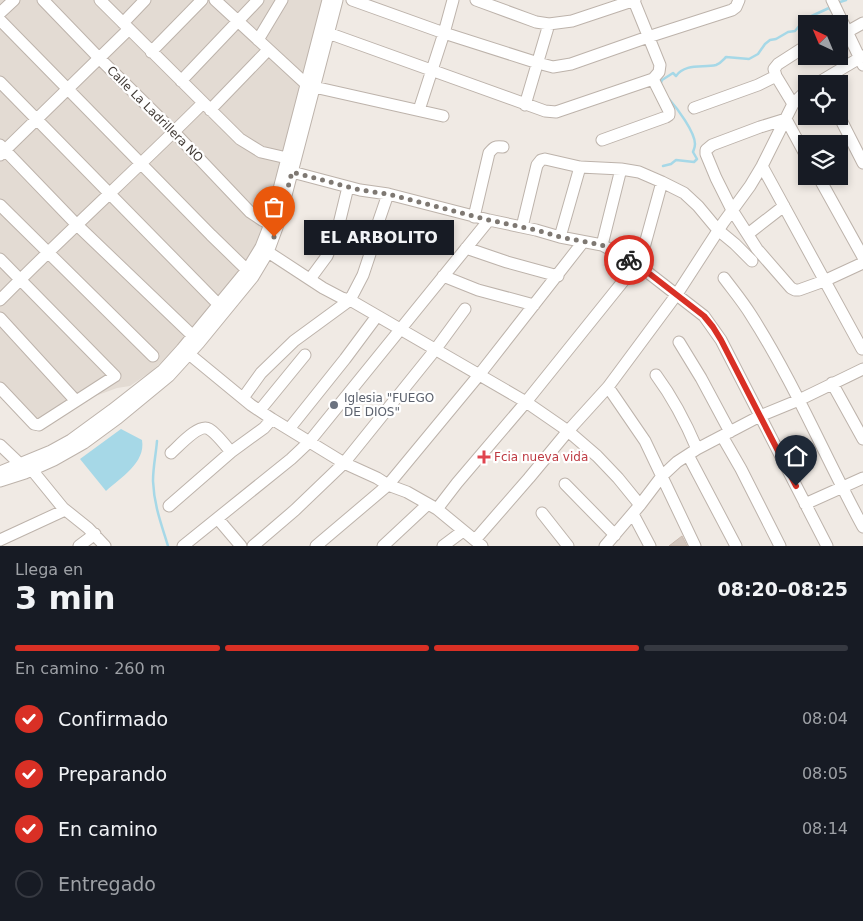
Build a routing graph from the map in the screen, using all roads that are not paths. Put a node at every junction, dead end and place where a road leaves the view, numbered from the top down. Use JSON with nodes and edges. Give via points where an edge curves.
{"nodes":[{"id":1,"x":14,"y":0,"type":"edge"},
{"id":2,"x":43,"y":0,"type":"edge"},
{"id":3,"x":100,"y":0,"type":"edge"},
{"id":4,"x":145,"y":0,"type":"edge"},
{"id":5,"x":202,"y":0,"type":"edge"},
{"id":6,"x":216,"y":0,"type":"edge"},
{"id":7,"x":258,"y":0,"type":"edge"},
{"id":8,"x":282,"y":0,"type":"edge"},
{"id":9,"x":352,"y":0,"type":"edge"},
{"id":10,"x":453,"y":0,"type":"edge"},
{"id":11,"x":476,"y":0,"type":"edge"},
{"id":12,"x":635,"y":0,"type":"edge"},
{"id":13,"x":739,"y":0,"type":"edge"},
{"id":14,"x":832,"y":0,"type":"edge"},
{"id":15,"x":329,"y":1,"type":"edge"},
{"id":16,"x":617,"y":3,"type":"edge"},
{"id":17,"x":0,"y":13,"type":"edge"},
{"id":18,"x":838,"y":15,"type":"edge"},
{"id":19,"x":0,"y":20,"type":"edge"},
{"id":20,"x":238,"y":21,"type":"junction"},
{"id":21,"x":863,"y":23,"type":"edge"},
{"id":22,"x":549,"y":24,"type":"junction"},
{"id":23,"x":126,"y":26,"type":"junction"},
{"id":24,"x":848,"y":27,"type":"edge"},
{"id":25,"x":328,"y":33,"type":"junction"},
{"id":26,"x":444,"y":33,"type":"junction"},
{"id":27,"x":848,"y":36,"type":"edge"},
{"id":28,"x":648,"y":37,"type":"junction"},
{"id":29,"x":258,"y":40,"type":"junction"},
{"id":30,"x":268,"y":50,"type":"junction"},
{"id":31,"x":798,"y":51,"type":"edge"},
{"id":32,"x":151,"y":52,"type":"junction"},
{"id":33,"x":99,"y":58,"type":"junction"},
{"id":34,"x":862,"y":60,"type":"edge"},
{"id":35,"x":538,"y":63,"type":"junction"},
{"id":36,"x":431,"y":70,"type":"junction"},
{"id":37,"x":834,"y":75,"type":"edge"},
{"id":38,"x":776,"y":76,"type":"junction"},
{"id":39,"x":654,"y":79,"type":"junction"},
{"id":40,"x":181,"y":81,"type":"junction"},
{"id":41,"x":0,"y":82,"type":"edge"},
{"id":42,"x":310,"y":86,"type":"junction"},
{"id":43,"x":67,"y":89,"type":"junction"},
{"id":44,"x":798,"y":99,"type":"edge"},
{"id":45,"x":793,"y":104,"type":"junction"},
{"id":46,"x":525,"y":105,"type":"junction"},
{"id":47,"x":207,"y":106,"type":"junction"},
{"id":48,"x":694,"y":108,"type":"dead end"},
{"id":49,"x":419,"y":110,"type":"junction"},
{"id":50,"x":443,"y":116,"type":"dead end"},
{"id":51,"x":37,"y":119,"type":"junction"},
{"id":52,"x":786,"y":119,"type":"junction"},
{"id":53,"x":844,"y":125,"type":"edge"},
{"id":54,"x":174,"y":132,"type":"junction"},
{"id":55,"x":602,"y":140,"type":"dead end"},
{"id":56,"x":798,"y":141,"type":"edge"},
{"id":57,"x":503,"y":147,"type":"dead end"},
{"id":58,"x":2,"y":150,"type":"edge"},
{"id":59,"x":287,"y":158,"type":"junction"},
{"id":60,"x":863,"y":163,"type":"edge"},
{"id":61,"x":141,"y":164,"type":"junction"},
{"id":62,"x":762,"y":166,"type":"junction"},
{"id":63,"x":580,"y":167,"type":"junction"},
{"id":64,"x":621,"y":169,"type":"junction"},
{"id":65,"x":292,"y":172,"type":"junction"},
{"id":66,"x":662,"y":182,"type":"junction"},
{"id":67,"x":823,"y":185,"type":"edge"},
{"id":68,"x":348,"y":187,"type":"junction"},
{"id":69,"x":110,"y":194,"type":"junction"},
{"id":70,"x":384,"y":194,"type":"junction"},
{"id":71,"x":0,"y":205,"type":"edge"},
{"id":72,"x":784,"y":206,"type":"junction"},
{"id":73,"x":474,"y":217,"type":"junction"},
{"id":74,"x":726,"y":219,"type":"junction"},
{"id":75,"x":489,"y":220,"type":"junction"},
{"id":76,"x":270,"y":224,"type":"junction"},
{"id":77,"x":77,"y":225,"type":"junction"},
{"id":78,"x":522,"y":227,"type":"junction"},
{"id":79,"x":748,"y":234,"type":"junction"},
{"id":80,"x":560,"y":237,"type":"junction"},
{"id":81,"x":583,"y":242,"type":"junction"},
{"id":82,"x":602,"y":245,"type":"junction"},
{"id":83,"x":466,"y":248,"type":"junction"},
{"id":84,"x":48,"y":252,"type":"junction"},
{"id":85,"x":268,"y":252,"type":"junction"},
{"id":86,"x":863,"y":257,"type":"edge"},
{"id":87,"x":0,"y":259,"type":"edge"},
{"id":88,"x":752,"y":261,"type":"dead end"},
{"id":89,"x":863,"y":263,"type":"edge"},
{"id":90,"x":637,"y":264,"type":"junction"},
{"id":91,"x":247,"y":270,"type":"junction"},
{"id":92,"x":443,"y":276,"type":"junction"},
{"id":93,"x":558,"y":276,"type":"junction"},
{"id":94,"x":724,"y":278,"type":"dead end"},
{"id":95,"x":20,"y":280,"type":"junction"},
{"id":96,"x":310,"y":280,"type":"junction"},
{"id":97,"x":824,"y":281,"type":"junction"},
{"id":98,"x":677,"y":294,"type":"junction"},
{"id":99,"x":346,"y":299,"type":"junction"},
{"id":100,"x":0,"y":300,"type":"edge"},
{"id":101,"x":219,"y":305,"type":"junction"},
{"id":102,"x":534,"y":305,"type":"junction"},
{"id":103,"x":465,"y":309,"type":"dead end"},
{"id":104,"x":377,"y":316,"type":"junction"},
{"id":105,"x":0,"y":318,"type":"edge"},
{"id":106,"x":400,"y":329,"type":"junction"},
{"id":107,"x":193,"y":336,"type":"junction"},
{"id":108,"x":679,"y":342,"type":"dead end"},
{"id":109,"x":862,"y":349,"type":"edge"},
{"id":110,"x":435,"y":350,"type":"junction"},
{"id":111,"x":189,"y":354,"type":"junction"},
{"id":112,"x":305,"y":355,"type":"dead end"},
{"id":113,"x":153,"y":356,"type":"dead end"},
{"id":114,"x":863,"y":369,"type":"edge"},
{"id":115,"x":480,"y":375,"type":"junction"},
{"id":116,"x":656,"y":375,"type":"dead end"},
{"id":117,"x":832,"y":383,"type":"junction"},
{"id":118,"x":608,"y":387,"type":"junction"},
{"id":119,"x":0,"y":388,"type":"edge"},
{"id":120,"x":242,"y":397,"type":"junction"},
{"id":121,"x":799,"y":400,"type":"junction"},
{"id":122,"x":76,"y":401,"type":"junction"},
{"id":123,"x":526,"y":402,"type":"junction"},
{"id":124,"x":260,"y":410,"type":"junction"},
{"id":125,"x":760,"y":416,"type":"junction"},
{"id":126,"x":272,"y":419,"type":"junction"},
{"id":127,"x":289,"y":429,"type":"junction"},
{"id":128,"x":568,"y":431,"type":"junction"},
{"id":129,"x":726,"y":434,"type":"junction"},
{"id":130,"x":863,"y":439,"type":"edge"},
{"id":131,"x":309,"y":442,"type":"junction"},
{"id":132,"x":0,"y":444,"type":"edge"},
{"id":133,"x":231,"y":452,"type":"junction"},
{"id":134,"x":692,"y":452,"type":"junction"},
{"id":135,"x":171,"y":453,"type":"dead end"},
{"id":136,"x":344,"y":463,"type":"junction"},
{"id":137,"x":20,"y":464,"type":"junction"},
{"id":138,"x":32,"y":470,"type":"junction"},
{"id":139,"x":0,"y":472,"type":"edge"},
{"id":140,"x":662,"y":476,"type":"junction"},
{"id":141,"x":863,"y":478,"type":"edge"},
{"id":142,"x":0,"y":481,"type":"edge"},
{"id":143,"x":565,"y":484,"type":"dead end"},
{"id":144,"x":388,"y":485,"type":"junction"},
{"id":145,"x":842,"y":487,"type":"junction"},
{"id":146,"x":805,"y":504,"type":"junction"},
{"id":147,"x":169,"y":506,"type":"dead end"},
{"id":148,"x":433,"y":507,"type":"junction"},
{"id":149,"x":65,"y":510,"type":"junction"},
{"id":150,"x":637,"y":510,"type":"junction"},
{"id":151,"x":542,"y":514,"type":"dead end"},
{"id":152,"x":218,"y":519,"type":"junction"},
{"id":153,"x":863,"y":527,"type":"edge"},
{"id":154,"x":463,"y":531,"type":"junction"},
{"id":155,"x":95,"y":534,"type":"junction"},
{"id":156,"x":615,"y":535,"type":"junction"},
{"id":157,"x":0,"y":540,"type":"edge"},
{"id":158,"x":479,"y":543,"type":"edge"},
{"id":159,"x":79,"y":546,"type":"edge"},
{"id":160,"x":105,"y":546,"type":"edge"},
{"id":161,"x":182,"y":546,"type":"edge"},
{"id":162,"x":241,"y":546,"type":"edge"},
{"id":163,"x":253,"y":546,"type":"edge"},
{"id":164,"x":316,"y":546,"type":"edge"},
{"id":165,"x":383,"y":546,"type":"edge"},
{"id":166,"x":443,"y":546,"type":"edge"},
{"id":167,"x":568,"y":546,"type":"edge"},
{"id":168,"x":605,"y":546,"type":"edge"},
{"id":169,"x":650,"y":546,"type":"edge"},
{"id":170,"x":695,"y":546,"type":"edge"},
{"id":171,"x":736,"y":546,"type":"edge"},
{"id":172,"x":780,"y":546,"type":"edge"},
{"id":173,"x":827,"y":546,"type":"edge"}],
"edges":[{"from":1,"to":17,"type":"street"},
{"from":2,"to":33,"type":"street","name":"Calle La Ladrillera NO"},
{"from":3,"to":23,"type":"street"},
{"from":4,"to":23,"type":"street"},
{"from":5,"to":32,"type":"street"},
{"from":6,"to":20,"type":"street"},
{"from":7,"to":20,"type":"street"},
{"from":8,"to":29,"type":"street"},
{"from":9,"to":26,"type":"street"},
{"from":10,"to":26,"type":"street"},
{"from":11,"to":22,"type":"street"},
{"from":12,"to":16,"type":"street"},
{"from":12,"to":28,"type":"street"},
{"from":13,"to":28,"type":"street","via":[[732,10]]},
{"from":14,"to":18,"type":"street"},
{"from":15,"to":25,"type":"street"},
{"from":15,"to":42,"type":"street"},
{"from":16,"to":22,"type":"street","via":[[572,21]]},
{"from":19,"to":43,"type":"street"},
{"from":20,"to":29,"type":"street"},
{"from":20,"to":40,"type":"street"},
{"from":21,"to":24,"type":"street"},
{"from":22,"to":35,"type":"street"},
{"from":23,"to":32,"type":"street"},
{"from":23,"to":33,"type":"street"},
{"from":25,"to":36,"type":"street"},
{"from":25,"to":42,"type":"street"},
{"from":26,"to":35,"type":"street"},
{"from":26,"to":36,"type":"street"},
{"from":27,"to":34,"type":"street"},
{"from":28,"to":35,"type":"street","via":[[571,64],[553,67]]},
{"from":28,"to":39,"type":"street","via":[[660,66]]},
{"from":29,"to":30,"type":"street"},
{"from":30,"to":42,"type":"street"},
{"from":30,"to":47,"type":"street"},
{"from":31,"to":38,"type":"street","via":[[778,64],[774,70]]},
{"from":32,"to":40,"type":"street"},
{"from":33,"to":43,"type":"street"},
{"from":33,"to":54,"type":"street","name":"Calle La Ladrillera NO"},
{"from":34,"to":37,"type":"street"},
{"from":35,"to":46,"type":"street"},
{"from":36,"to":46,"type":"street"},
{"from":36,"to":49,"type":"street"},
{"from":38,"to":45,"type":"street"},
{"from":38,"to":48,"type":"street"},
{"from":39,"to":46,"type":"street","via":[[556,112]]},
{"from":39,"to":55,"type":"street","via":[[669,114]]},
{"from":40,"to":47,"type":"street"},
{"from":41,"to":51,"type":"street"},
{"from":42,"to":49,"type":"street"},
{"from":42,"to":59,"type":"street"},
{"from":42,"to":65,"type":"street"},
{"from":43,"to":51,"type":"street"},
{"from":43,"to":61,"type":"street"},
{"from":44,"to":45,"type":"street"},
{"from":45,"to":52,"type":"street"},
{"from":47,"to":54,"type":"street"},
{"from":47,"to":59,"type":"street","via":[[240,138],[260,152]]},
{"from":49,"to":50,"type":"street"},
{"from":51,"to":58,"type":"street"},
{"from":51,"to":69,"type":"street"},
{"from":52,"to":56,"type":"street"},
{"from":52,"to":62,"type":"street"},
{"from":52,"to":74,"type":"street","via":[[706,150]]},
{"from":53,"to":60,"type":"street"},
{"from":54,"to":61,"type":"street"},
{"from":54,"to":76,"type":"street","name":"Calle La Ladrillera NO","via":[[250,212]]},
{"from":57,"to":73,"type":"street","via":[[493,147],[489,153]]},
{"from":58,"to":77,"type":"street"},
{"from":59,"to":76,"type":"street"},
{"from":61,"to":69,"type":"street"},
{"from":61,"to":91,"type":"street"},
{"from":62,"to":72,"type":"street"},
{"from":62,"to":74,"type":"street"},
{"from":63,"to":64,"type":"street"},
{"from":63,"to":78,"type":"street","via":[[545,159],[539,162]]},
{"from":63,"to":80,"type":"street"},
{"from":64,"to":66,"type":"street","via":[[639,172]]},
{"from":64,"to":82,"type":"street"},
{"from":65,"to":68,"type":"street"},
{"from":65,"to":85,"type":"street"},
{"from":66,"to":74,"type":"street","via":[[684,193],[698,206]]},
{"from":66,"to":90,"type":"street"},
{"from":67,"to":86,"type":"street"},
{"from":68,"to":70,"type":"street"},
{"from":68,"to":96,"type":"street","via":[[337,232]]},
{"from":69,"to":77,"type":"street"},
{"from":69,"to":101,"type":"street"},
{"from":70,"to":73,"type":"street"},
{"from":70,"to":99,"type":"street","via":[[363,275]]},
{"from":71,"to":84,"type":"street"},
{"from":72,"to":79,"type":"street"},
{"from":72,"to":97,"type":"street"},
{"from":73,"to":75,"type":"street"},
{"from":74,"to":79,"type":"street"},
{"from":74,"to":88,"type":"street","via":[[736,244]]},
{"from":74,"to":98,"type":"street"},
{"from":75,"to":78,"type":"street"},
{"from":75,"to":83,"type":"street"},
{"from":76,"to":91,"type":"street"},
{"from":77,"to":84,"type":"street"},
{"from":77,"to":107,"type":"street"},
{"from":78,"to":80,"type":"street"},
{"from":79,"to":97,"type":"street","via":[[791,288],[800,290]]},
{"from":80,"to":81,"type":"street"},
{"from":81,"to":82,"type":"street"},
{"from":81,"to":93,"type":"street"},
{"from":82,"to":90,"type":"street"},
{"from":83,"to":92,"type":"street"},
{"from":83,"to":93,"type":"street"},
{"from":84,"to":95,"type":"street"},
{"from":84,"to":113,"type":"street"},
{"from":85,"to":96,"type":"street"},
{"from":85,"to":111,"type":"street","via":[[253,277]]},
{"from":87,"to":95,"type":"street"},
{"from":89,"to":97,"type":"street"},
{"from":90,"to":98,"type":"street"},
{"from":90,"to":123,"type":"street"},
{"from":91,"to":101,"type":"street"},
{"from":92,"to":102,"type":"street","via":[[478,290]]},
{"from":92,"to":106,"type":"street"},
{"from":93,"to":102,"type":"street"},
{"from":94,"to":121,"type":"street","via":[[776,356]]},
{"from":95,"to":100,"type":"street"},
{"from":95,"to":122,"type":"street","via":[[115,376]]},
{"from":96,"to":99,"type":"street"},
{"from":97,"to":109,"type":"street"},
{"from":98,"to":118,"type":"street"},
{"from":98,"to":125,"type":"street","via":[[713,327]]},
{"from":99,"to":104,"type":"street"},
{"from":99,"to":120,"type":"street","via":[[294,341]]},
{"from":101,"to":107,"type":"street"},
{"from":102,"to":115,"type":"street"},
{"from":103,"to":110,"type":"street"},
{"from":104,"to":106,"type":"street"},
{"from":104,"to":127,"type":"street"},
{"from":105,"to":122,"type":"street"},
{"from":106,"to":110,"type":"street"},
{"from":106,"to":131,"type":"street"},
{"from":107,"to":137,"type":"street","via":[[163,370],[112,410],[71,440]]},
{"from":108,"to":129,"type":"street","via":[[701,378]]},
{"from":110,"to":115,"type":"street"},
{"from":110,"to":136,"type":"street"},
{"from":111,"to":120,"type":"street"},
{"from":111,"to":138,"type":"street","via":[[169,376],[118,418],[84,442]]},
{"from":112,"to":124,"type":"street"},
{"from":114,"to":117,"type":"street"},
{"from":115,"to":123,"type":"street"},
{"from":115,"to":144,"type":"street"},
{"from":116,"to":134,"type":"street","via":[[688,428]]},
{"from":117,"to":121,"type":"street"},
{"from":117,"to":130,"type":"street"},
{"from":118,"to":128,"type":"street"},
{"from":118,"to":140,"type":"street","via":[[645,441]]},
{"from":119,"to":122,"type":"street","via":[[34,424],[40,425]]},
{"from":120,"to":124,"type":"street"},
{"from":121,"to":125,"type":"street"},
{"from":121,"to":145,"type":"street"},
{"from":123,"to":128,"type":"street"},
{"from":123,"to":148,"type":"street"},
{"from":124,"to":126,"type":"street"},
{"from":125,"to":129,"type":"street"},
{"from":125,"to":146,"type":"street"},
{"from":126,"to":127,"type":"street"},
{"from":126,"to":133,"type":"street"},
{"from":127,"to":131,"type":"street"},
{"from":128,"to":150,"type":"street","via":[[618,478]]},
{"from":128,"to":158,"type":"street"},
{"from":129,"to":134,"type":"street"},
{"from":129,"to":172,"type":"street"},
{"from":131,"to":136,"type":"street"},
{"from":131,"to":152,"type":"street"},
{"from":132,"to":137,"type":"street"},
{"from":133,"to":135,"type":"street","via":[[209,429],[203,427]]},
{"from":133,"to":147,"type":"street"},
{"from":134,"to":140,"type":"street"},
{"from":134,"to":171,"type":"street"},
{"from":136,"to":144,"type":"street"},
{"from":136,"to":163,"type":"street"},
{"from":137,"to":139,"type":"street"},
{"from":138,"to":142,"type":"street"},
{"from":138,"to":149,"type":"street"},
{"from":140,"to":150,"type":"street"},
{"from":140,"to":170,"type":"street"},
{"from":141,"to":145,"type":"street"},
{"from":143,"to":156,"type":"street"},
{"from":144,"to":148,"type":"street"},
{"from":144,"to":164,"type":"street"},
{"from":145,"to":146,"type":"street"},
{"from":145,"to":153,"type":"street"},
{"from":146,"to":173,"type":"street"},
{"from":148,"to":154,"type":"street"},
{"from":148,"to":165,"type":"street"},
{"from":149,"to":155,"type":"street"},
{"from":149,"to":157,"type":"street"},
{"from":150,"to":156,"type":"street"},
{"from":150,"to":169,"type":"street"},
{"from":151,"to":167,"type":"street"},
{"from":152,"to":161,"type":"street"},
{"from":152,"to":162,"type":"street"},
{"from":154,"to":158,"type":"street"},
{"from":154,"to":166,"type":"street"},
{"from":155,"to":159,"type":"street"},
{"from":155,"to":160,"type":"street"},
{"from":156,"to":168,"type":"street"}]}
